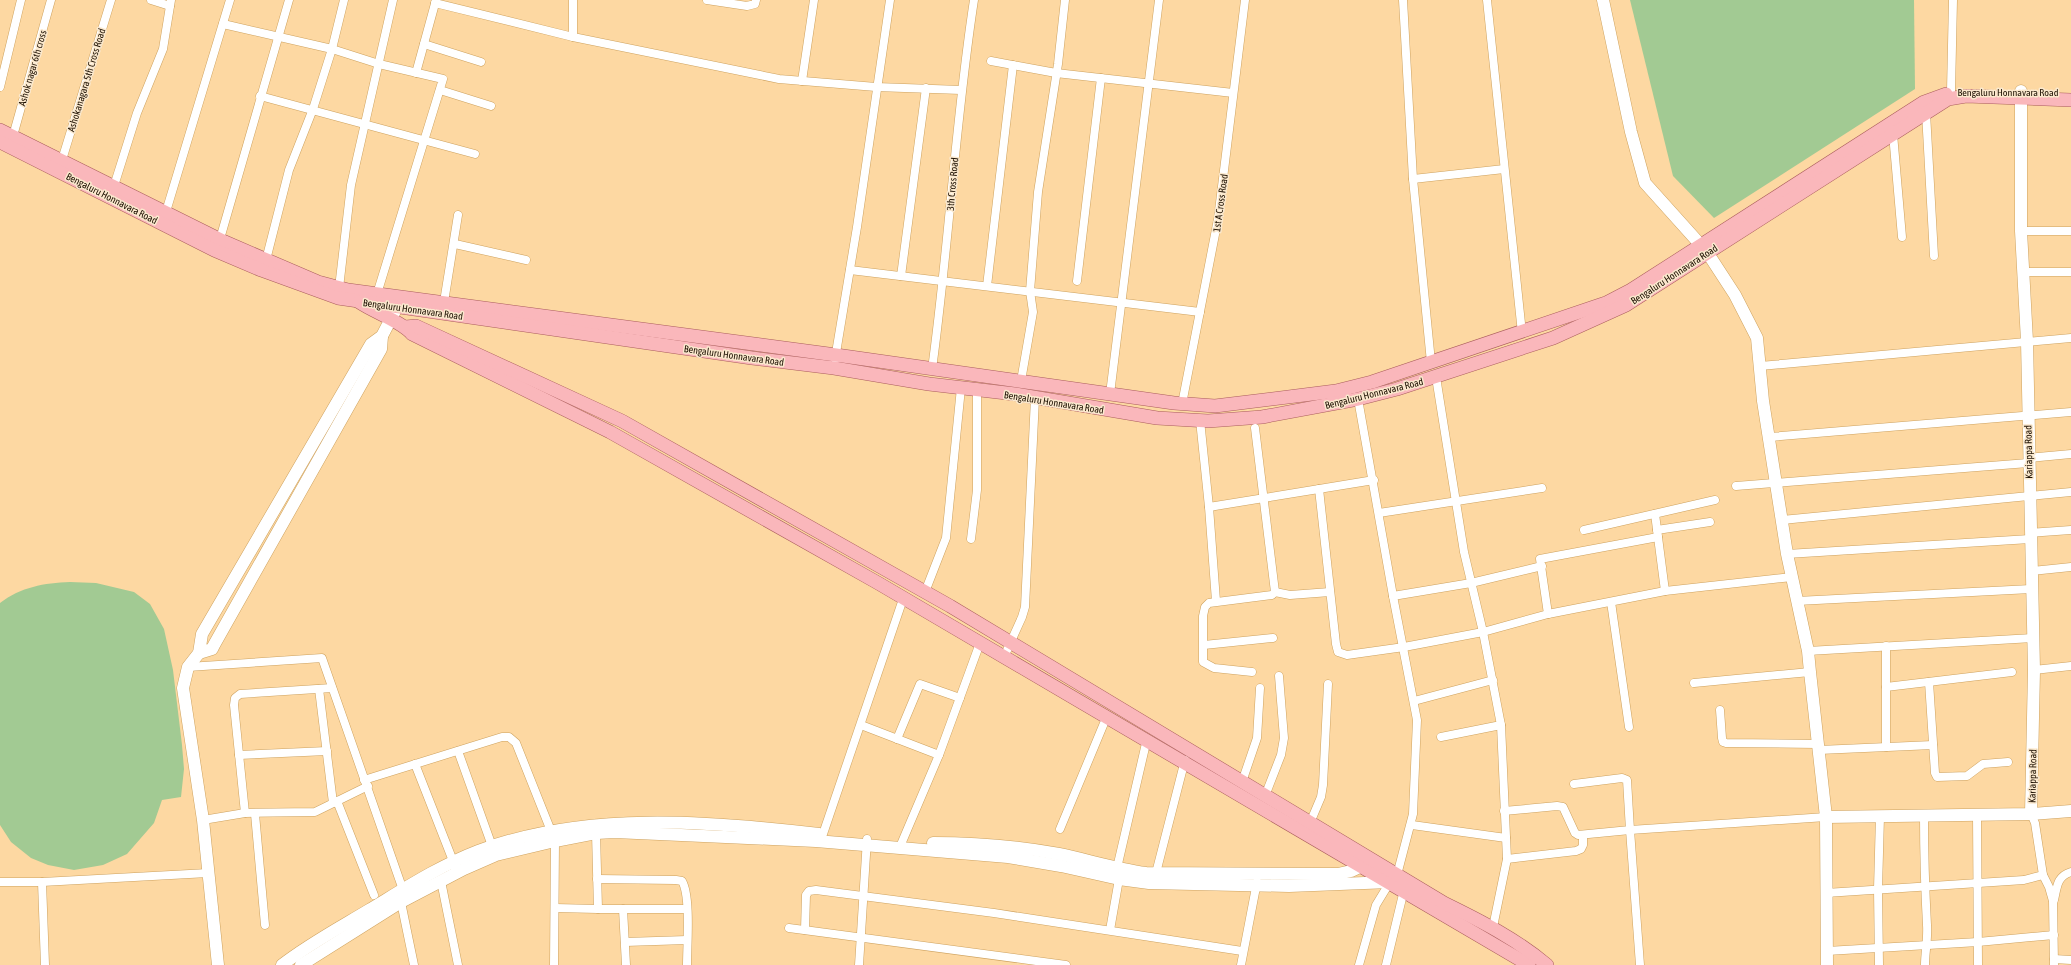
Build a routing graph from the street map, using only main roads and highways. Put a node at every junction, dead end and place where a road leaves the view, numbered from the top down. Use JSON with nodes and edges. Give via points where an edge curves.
{"nodes":[{"id":1,"x":1603,"y":0,"type":"edge"},
{"id":2,"x":2071,"y":92,"type":"edge"},
{"id":3,"x":2021,"y":95,"type":"junction"},
{"id":4,"x":2071,"y":100,"type":"edge"},
{"id":5,"x":0,"y":130,"type":"edge"},
{"id":6,"x":0,"y":142,"type":"edge"},
{"id":7,"x":164,"y":218,"type":"junction"},
{"id":8,"x":1704,"y":249,"type":"junction"},
{"id":9,"x":355,"y":296,"type":"junction"},
{"id":10,"x":400,"y":302,"type":"junction"},
{"id":11,"x":454,"y":315,"type":"junction"},
{"id":12,"x":391,"y":320,"type":"junction"},
{"id":13,"x":406,"y":327,"type":"junction"},
{"id":14,"x":434,"y":334,"type":"junction"},
{"id":15,"x":835,"y":362,"type":"junction"},
{"id":16,"x":2071,"y":811,"type":"edge"},
{"id":17,"x":2031,"y":814,"type":"junction"},
{"id":18,"x":1826,"y":817,"type":"junction"},
{"id":19,"x":554,"y":836,"type":"junction"},
{"id":20,"x":866,"y":842,"type":"junction"},
{"id":21,"x":1367,"y":864,"type":"junction"},
{"id":22,"x":456,"y":866,"type":"junction"},
{"id":23,"x":1118,"y":874,"type":"junction"},
{"id":24,"x":1257,"y":879,"type":"junction"},
{"id":25,"x":1393,"y":879,"type":"junction"},
{"id":26,"x":402,"y":896,"type":"junction"},
{"id":27,"x":1525,"y":964,"type":"edge"},
{"id":28,"x":218,"y":965,"type":"edge"},
{"id":29,"x":282,"y":965,"type":"edge"},
{"id":30,"x":301,"y":965,"type":"edge"},
{"id":31,"x":1547,"y":965,"type":"edge"},
{"id":32,"x":1827,"y":965,"type":"edge"}],
"edges":[{"from":1,"to":8,"type":"main road","via":[[1626,111],[1645,183]]},
{"from":2,"to":3,"type":"main road","name":"Bengaluru Honnavara Road"},
{"from":3,"to":4,"type":"main road","name":"Bengaluru Honnavara Road"},
{"from":3,"to":8,"type":"main road","name":"Bengaluru Honnavara Road","via":[[1966,96],[1948,99]]},
{"from":3,"to":8,"type":"main road","name":"Bengaluru Honnavara Road","via":[[1951,91],[1924,102]]},
{"from":3,"to":17,"type":"main road","name":"Kariappa Road","via":[[2021,231],[2027,341],[2034,670]]},
{"from":5,"to":7,"type":"main road","name":"Bengaluru Honnavara Road","via":[[114,186]]},
{"from":6,"to":7,"type":"main road","name":"Bengaluru Honnavara Road"},
{"from":7,"to":9,"type":"main road","name":"Bengaluru Honnavara Road"},
{"from":7,"to":9,"type":"main road","name":"Bengaluru Honnavara Road","via":[[214,250],[261,270],[338,298]]},
{"from":8,"to":15,"type":"main road","name":"Bengaluru Honnavara Road","via":[[1606,303],[1372,382],[1336,391],[1215,406],[1182,404],[932,369]]},
{"from":8,"to":15,"type":"main road","name":"Bengaluru Honnavara Road","via":[[1626,305],[1553,338],[1358,400],[1262,417],[1200,420],[1157,418],[961,388]]},
{"from":8,"to":18,"type":"main road","via":[[1735,295],[1757,338],[1787,554],[1808,651]]},
{"from":9,"to":10,"type":"main road","name":"Bengaluru Honnavara Road"},
{"from":9,"to":10,"type":"main road","name":"Bengaluru Honnavara Road","via":[[377,294]]},
{"from":9,"to":12,"type":"main road","via":[[370,309]]},
{"from":10,"to":11,"type":"main road","name":"Bengaluru Honnavara Road"},
{"from":10,"to":12,"type":"main road"},
{"from":10,"to":15,"type":"main road","name":"Bengaluru Honnavara Road","via":[[444,302]]},
{"from":11,"to":14,"type":"main road","via":[[434,321]]},
{"from":11,"to":15,"type":"main road","name":"Bengaluru Honnavara Road","via":[[752,358]]},
{"from":12,"to":13,"type":"main road"},
{"from":12,"to":28,"type":"main road","via":[[382,336],[371,344],[202,634],[199,653],[188,667],[183,688],[203,820]]},
{"from":13,"to":14,"type":"main road","via":[[416,326]]},
{"from":13,"to":21,"type":"main road","via":[[412,334],[610,432],[903,598],[1184,763]]},
{"from":14,"to":21,"type":"main road","via":[[622,421],[925,592],[1310,823]]},
{"from":16,"to":17,"type":"main road"},
{"from":17,"to":18,"type":"main road"},
{"from":18,"to":32,"type":"main road"},
{"from":19,"to":20,"type":"main road","via":[[616,832]]},
{"from":19,"to":20,"type":"main road","via":[[601,825],[652,823],[747,827],[823,834]]},
{"from":19,"to":22,"type":"main road"},
{"from":19,"to":22,"type":"main road","via":[[492,846]]},
{"from":20,"to":23,"type":"main road","via":[[1008,857]]},
{"from":20,"to":23,"type":"main road","via":[[962,843],[1017,847],[1060,854]]},
{"from":21,"to":24,"type":"main road","via":[[1338,874]]},
{"from":21,"to":25,"type":"main road"},
{"from":22,"to":26,"type":"main road"},
{"from":22,"to":26,"type":"main road","via":[[441,881]]},
{"from":23,"to":24,"type":"main road","via":[[1156,873]]},
{"from":23,"to":24,"type":"main road","via":[[1149,883]]},
{"from":24,"to":25,"type":"main road","via":[[1319,885]]},
{"from":25,"to":27,"type":"main road","via":[[1404,890]]},
{"from":25,"to":31,"type":"main road","via":[[1493,926]]},
{"from":26,"to":29,"type":"main road","via":[[320,939]]},
{"from":26,"to":30,"type":"main road"}]}
